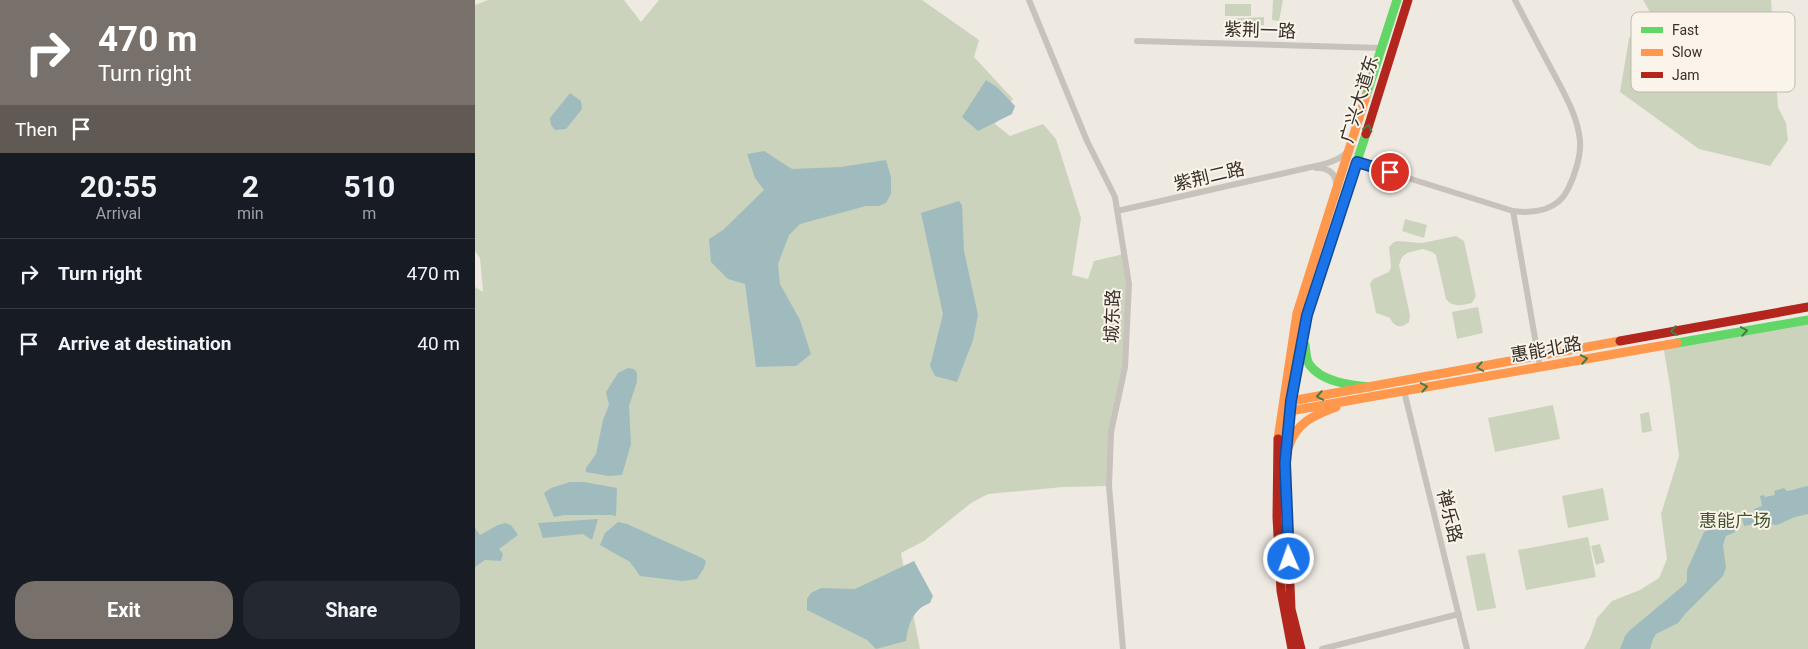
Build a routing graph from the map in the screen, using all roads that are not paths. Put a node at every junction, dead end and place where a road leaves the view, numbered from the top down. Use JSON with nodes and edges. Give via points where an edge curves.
{"nodes":[{"id":1,"x":1029,"y":0,"type":"edge"},
{"id":2,"x":1397,"y":0,"type":"edge"},
{"id":3,"x":1408,"y":0,"type":"edge"},
{"id":4,"x":1515,"y":0,"type":"edge"},
{"id":5,"x":1137,"y":41,"type":"dead end"},
{"id":6,"x":1382,"y":48,"type":"junction"},
{"id":7,"x":1351,"y":149,"type":"junction"},
{"id":8,"x":1357,"y":162,"type":"junction"},
{"id":9,"x":1307,"y":168,"type":"junction"},
{"id":10,"x":1337,"y":192,"type":"junction"},
{"id":11,"x":1513,"y":211,"type":"junction"},
{"id":12,"x":1117,"y":212,"type":"junction"},
{"id":13,"x":1808,"y":307,"type":"edge"},
{"id":14,"x":1808,"y":320,"type":"edge"},
{"id":15,"x":1304,"y":334,"type":"junction"},
{"id":16,"x":1538,"y":356,"type":"junction"},
{"id":17,"x":1540,"y":367,"type":"junction"},
{"id":18,"x":1370,"y":387,"type":"junction"},
{"id":19,"x":1404,"y":391,"type":"junction"},
{"id":20,"x":1364,"y":398,"type":"junction"},
{"id":21,"x":1291,"y":401,"type":"junction"},
{"id":22,"x":1290,"y":411,"type":"junction"},
{"id":23,"x":1285,"y":463,"type":"junction"},
{"id":24,"x":1459,"y":614,"type":"junction"},
{"id":25,"x":1123,"y":649,"type":"edge"},
{"id":26,"x":1292,"y":649,"type":"edge"},
{"id":27,"x":1301,"y":649,"type":"edge"},
{"id":28,"x":1322,"y":649,"type":"edge"},
{"id":29,"x":1467,"y":649,"type":"edge"}],
"edges":[{"from":1,"to":12,"type":"street","name":"城东路","via":[[1087,141],[1115,197]]},
{"from":2,"to":6,"type":"main road","name":"广兴大道东"},
{"from":8,"to":3,"type":"main road","name":"广兴大道东","one_way":true},
{"from":4,"to":11,"type":"street","via":[[1571,108],[1580,143],[1574,176],[1564,197],[1541,212]]},
{"from":5,"to":6,"type":"street","name":"紫荆一路"},
{"from":6,"to":7,"type":"main road","name":"广兴大道东"},
{"from":7,"to":9,"type":"street","name":"紫荆二路","via":[[1344,156]]},
{"from":7,"to":10,"type":"main road","name":"广兴大道东"},
{"from":8,"to":11,"type":"street"},
{"from":8,"to":15,"type":"main road","name":"广兴大道东","via":[[1307,315]]},
{"from":9,"to":10,"type":"street","name":"紫荆二路","via":[[1329,170],[1336,180]]},
{"from":9,"to":12,"type":"street","name":"紫荆二路"},
{"from":10,"to":26,"type":"main road","name":"广兴大道东","via":[[1297,313],[1277,449],[1281,591]]},
{"from":11,"to":16,"type":"street"},
{"from":12,"to":25,"type":"street","name":"城东路","via":[[1129,284],[1125,367],[1111,432],[1109,486]]},
{"from":13,"to":16,"type":"main road","name":"惠能北路","one_way":true},
{"from":17,"to":14,"type":"main road","name":"惠能北路","one_way":true},
{"from":15,"to":18,"type":"main road","via":[[1306,355],[1318,372],[1349,385]]},
{"from":15,"to":21,"type":"main road","name":"广兴大道东"},
{"from":16,"to":17,"type":"street"},
{"from":16,"to":18,"type":"main road","name":"惠能北路","one_way":true},
{"from":19,"to":17,"type":"main road","name":"惠能北路","one_way":true},
{"from":18,"to":21,"type":"main road","name":"惠能北路","one_way":true},
{"from":19,"to":20,"type":"main road","name":"惠能北路"},
{"from":19,"to":24,"type":"street","name":"禅乐路"},
{"from":20,"to":22,"type":"main road","name":"惠能北路"},
{"from":20,"to":23,"type":"main road","via":[[1303,422],[1290,442]]},
{"from":21,"to":22,"type":"main road","name":"广兴大道东"},
{"from":22,"to":23,"type":"main road","name":"广兴大道东"},
{"from":23,"to":27,"type":"main road","name":"广兴大道东","via":[[1291,609]]},
{"from":24,"to":28,"type":"street"},
{"from":24,"to":29,"type":"street","name":"禅乐路"}]}
